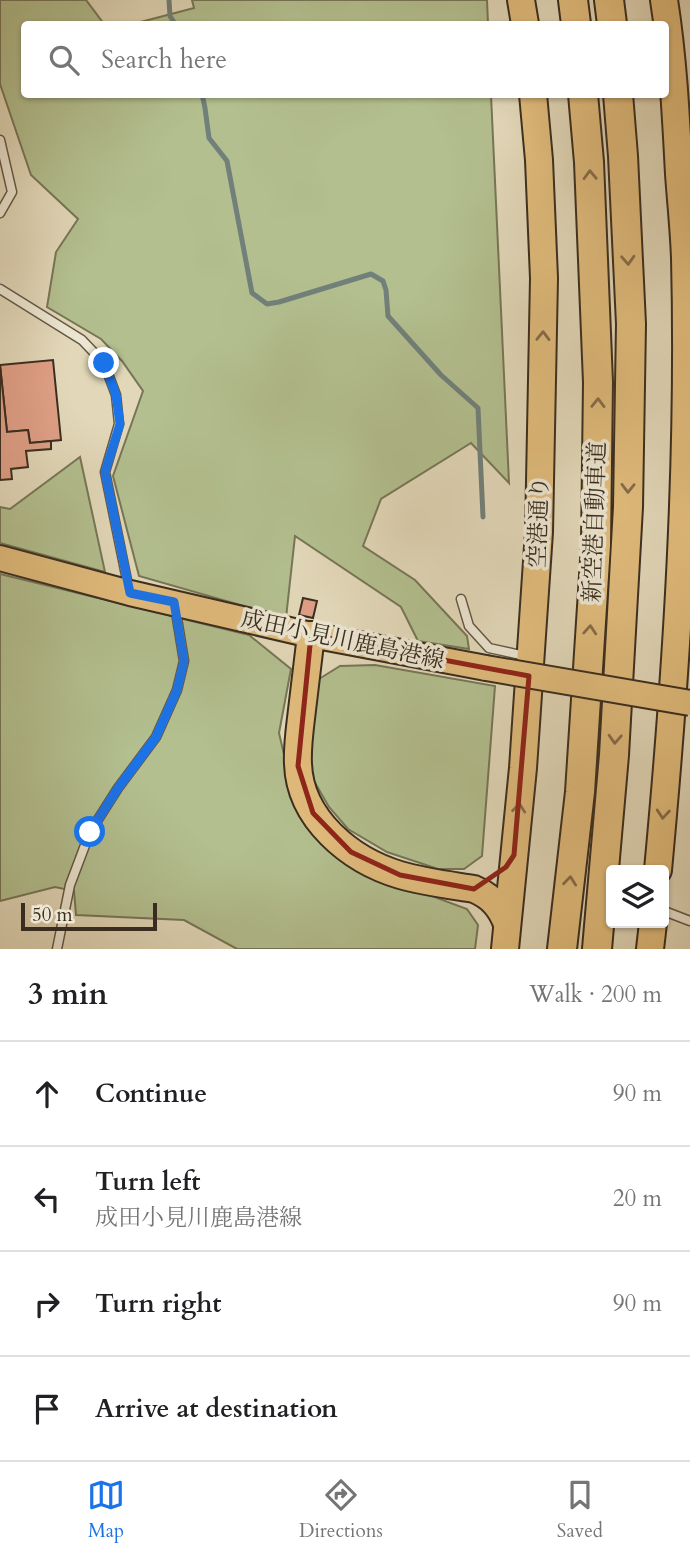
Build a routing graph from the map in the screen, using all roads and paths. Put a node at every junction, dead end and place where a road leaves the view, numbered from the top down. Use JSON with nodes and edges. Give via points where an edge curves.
{"nodes":[{"id":1,"x":522,"y":0,"type":"edge"},
{"id":2,"x":573,"y":0,"type":"edge"},
{"id":3,"x":609,"y":0,"type":"edge"},
{"id":4,"x":664,"y":0,"type":"edge"},
{"id":5,"x":525,"y":21,"type":"edge"},
{"id":6,"x":576,"y":21,"type":"edge"},
{"id":7,"x":612,"y":21,"type":"edge"},
{"id":8,"x":666,"y":21,"type":"edge"},
{"id":9,"x":669,"y":52,"type":"edge"},
{"id":10,"x":533,"y":98,"type":"edge"},
{"id":11,"x":583,"y":98,"type":"edge"},
{"id":12,"x":618,"y":98,"type":"edge"},
{"id":13,"x":0,"y":140,"type":"edge"},
{"id":14,"x":0,"y":213,"type":"edge"},
{"id":15,"x":687,"y":258,"type":"edge"},
{"id":16,"x":0,"y":289,"type":"edge"},
{"id":17,"x":688,"y":455,"type":"edge"},
{"id":18,"x":685,"y":544,"type":"edge"},
{"id":19,"x":0,"y":558,"type":"edge"},
{"id":20,"x":130,"y":593,"type":"junction"},
{"id":21,"x":461,"y":599,"type":"dead end"},
{"id":22,"x":174,"y":602,"type":"junction"},
{"id":23,"x":311,"y":635,"type":"junction"},
{"id":24,"x":531,"y":657,"type":"junction"},
{"id":25,"x":690,"y":703,"type":"edge"},
{"id":26,"x":514,"y":855,"type":"junction"},
{"id":27,"x":658,"y":865,"type":"edge"},
{"id":28,"x":474,"y":889,"type":"junction"},
{"id":29,"x":669,"y":913,"type":"edge"},
{"id":30,"x":690,"y":921,"type":"edge"},
{"id":31,"x":652,"y":928,"type":"edge"},
{"id":32,"x":506,"y":937,"type":"edge"},
{"id":33,"x":57,"y":949,"type":"edge"},
{"id":34,"x":562,"y":949,"type":"edge"},
{"id":35,"x":597,"y":949,"type":"edge"},
{"id":36,"x":650,"y":949,"type":"edge"}],
"edges":[{"from":1,"to":5,"type":"highway"},
{"from":2,"to":6,"type":"highway"},
{"from":3,"to":7,"type":"highway"},
{"from":4,"to":8,"type":"highway"},
{"from":9,"to":15,"type":"highway"},
{"from":24,"to":10,"type":"highway","name":"空港通り","one_way":true,"via":[[539,531],[544,278]]},
{"from":34,"to":11,"type":"highway","name":"新空港自動車道","one_way":true,"via":[[580,792],[596,545],[598,382]]},
{"from":12,"to":35,"type":"highway","name":"新空港自動車道","one_way":true,"via":[[631,324],[628,506]]},
{"from":13,"to":14,"type":"lane","via":[[12,192]]},
{"from":15,"to":17,"type":"highway"},
{"from":16,"to":20,"type":"lane","via":[[82,340],[104,363],[120,424],[105,472]]},
{"from":17,"to":18,"type":"highway"},
{"from":18,"to":27,"type":"highway","one_way":true},
{"from":19,"to":20,"type":"main road","name":"成田小見川鹿島港線"},
{"from":20,"to":22,"type":"main road","name":"成田小見川鹿島港線"},
{"from":21,"to":24,"type":"lane","via":[[469,626],[489,648]]},
{"from":22,"to":23,"type":"main road","name":"成田小見川鹿島港線"},
{"from":22,"to":33,"type":"lane","via":[[184,661],[177,690],[156,737],[90,832],[69,885]]},
{"from":23,"to":25,"type":"main road","name":"成田小見川鹿島港線","bridge":true},
{"from":23,"to":28,"type":"highway","via":[[298,766],[313,813],[330,835],[374,866]]},
{"from":26,"to":24,"type":"highway","name":"空港通り","one_way":true},
{"from":26,"to":28,"type":"highway","via":[[498,876]]},
{"from":26,"to":32,"type":"highway","name":"空港通り"},
{"from":28,"to":32,"type":"highway","via":[[489,896],[503,912]]},
{"from":29,"to":30,"type":"lane"},
{"from":31,"to":36,"type":"highway"}]}
